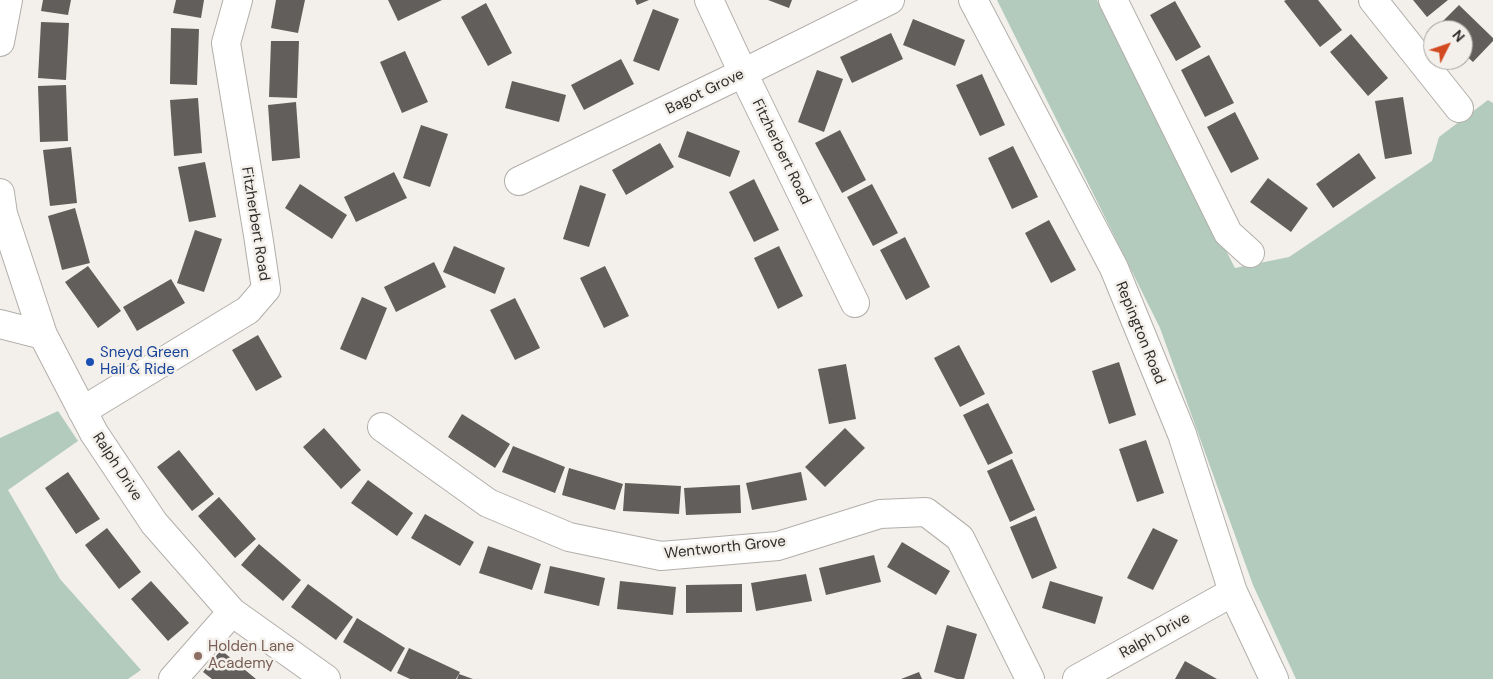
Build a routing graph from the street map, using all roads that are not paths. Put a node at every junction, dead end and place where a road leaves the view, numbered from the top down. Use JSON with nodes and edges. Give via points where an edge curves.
{"nodes":[{"id":1,"x":8,"y":0,"type":"edge"},
{"id":2,"x":238,"y":0,"type":"edge"},
{"id":3,"x":709,"y":0,"type":"edge"},
{"id":4,"x":890,"y":0,"type":"edge"},
{"id":5,"x":973,"y":0,"type":"edge"},
{"id":6,"x":1113,"y":0,"type":"edge"},
{"id":7,"x":1374,"y":0,"type":"edge"},
{"id":8,"x":0,"y":42,"type":"edge"},
{"id":9,"x":743,"y":73,"type":"junction"},
{"id":10,"x":1459,"y":108,"type":"dead end"},
{"id":11,"x":518,"y":181,"type":"dead end"},
{"id":12,"x":0,"y":192,"type":"edge"},
{"id":13,"x":1250,"y":253,"type":"dead end"},
{"id":14,"x":855,"y":303,"type":"dead end"},
{"id":15,"x":0,"y":324,"type":"edge"},
{"id":16,"x":43,"y":335,"type":"junction"},
{"id":17,"x":82,"y":411,"type":"junction"},
{"id":18,"x":382,"y":427,"type":"dead end"},
{"id":19,"x":1234,"y":592,"type":"junction"},
{"id":20,"x":232,"y":612,"type":"junction"},
{"id":21,"x":173,"y":679,"type":"edge"},
{"id":22,"x":326,"y":679,"type":"edge"},
{"id":23,"x":1030,"y":679,"type":"edge"},
{"id":24,"x":1077,"y":679,"type":"edge"},
{"id":25,"x":1274,"y":679,"type":"edge"}],
"edges":[{"from":1,"to":8,"type":"street"},
{"from":2,"to":17,"type":"street","name":"Fitzherbert Road","via":[[226,43],[266,289],[248,310]]},
{"from":3,"to":9,"type":"street","name":"Fitzherbert Road"},
{"from":4,"to":9,"type":"street","name":"Bagot Grove"},
{"from":5,"to":19,"type":"street","name":"Repington Road","via":[[1114,268],[1182,434]]},
{"from":6,"to":13,"type":"street","via":[[1228,233]]},
{"from":7,"to":10,"type":"street"},
{"from":9,"to":11,"type":"street","name":"Bagot Grove"},
{"from":9,"to":14,"type":"street","name":"Fitzherbert Road"},
{"from":12,"to":16,"type":"street","name":"Ralph Drive","via":[[3,214]]},
{"from":15,"to":16,"type":"street"},
{"from":16,"to":17,"type":"street","name":"Ralph Drive"},
{"from":17,"to":20,"type":"street","name":"Ralph Drive","via":[[154,523]]},
{"from":18,"to":23,"type":"street","name":"Wentworth Grove","via":[[488,503],[569,537],[661,556],[778,546],[880,514],[926,512],[960,538]]},
{"from":19,"to":24,"type":"street","name":"Ralph Drive"},
{"from":19,"to":25,"type":"street","name":"Repington Road"},
{"from":20,"to":21,"type":"street"},
{"from":20,"to":22,"type":"street","name":"Ralph Drive"}]}
